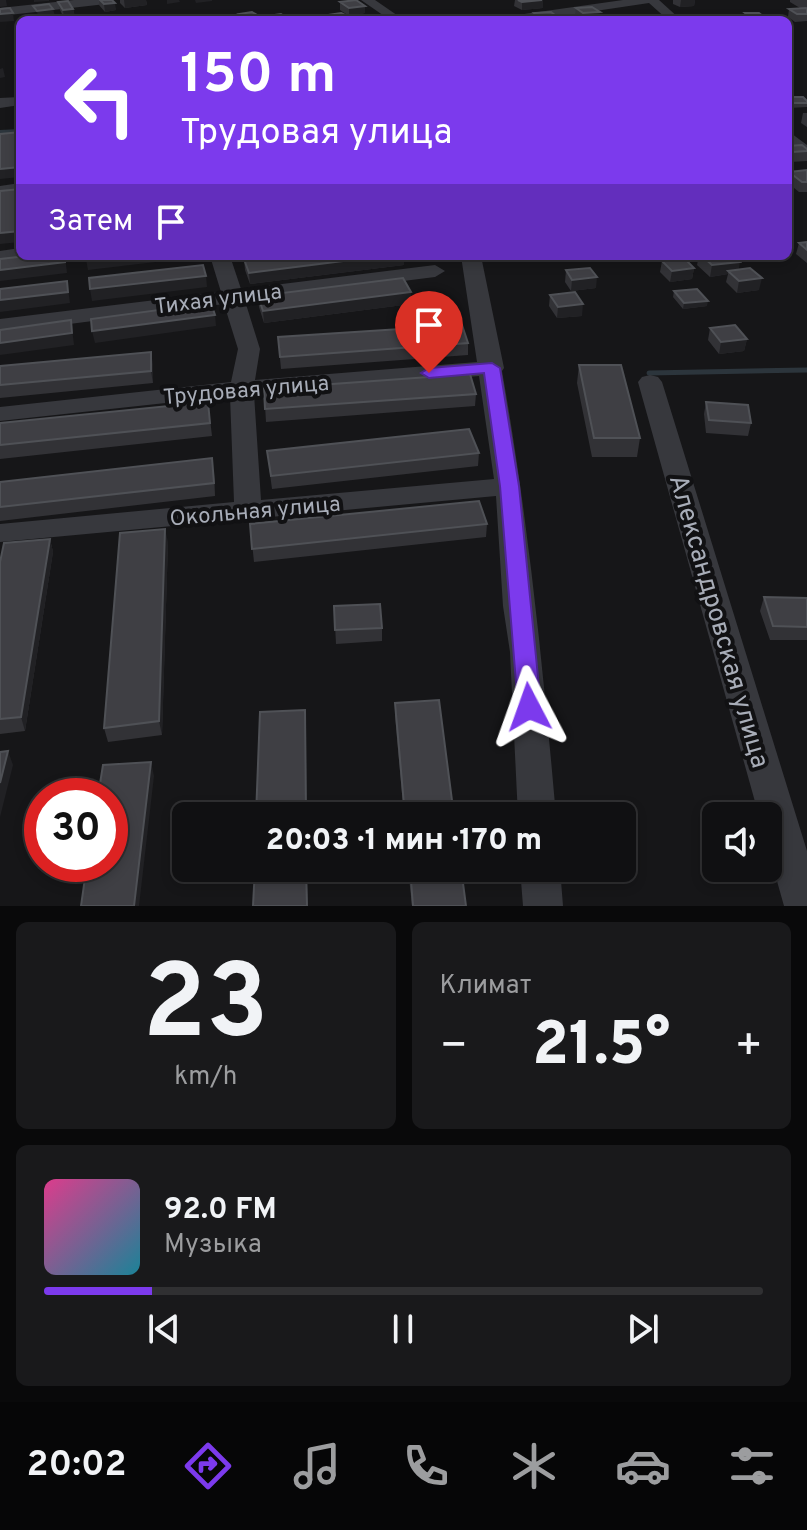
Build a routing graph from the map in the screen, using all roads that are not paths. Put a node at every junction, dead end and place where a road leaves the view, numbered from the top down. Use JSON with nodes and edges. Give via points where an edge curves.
{"nodes":[{"id":1,"x":106,"y":0,"type":"edge"},
{"id":2,"x":367,"y":0,"type":"edge"},
{"id":3,"x":650,"y":0,"type":"edge"},
{"id":4,"x":0,"y":12,"type":"edge"},
{"id":5,"x":392,"y":16,"type":"edge"},
{"id":6,"x":538,"y":16,"type":"edge"},
{"id":7,"x":670,"y":16,"type":"edge"},
{"id":8,"x":792,"y":140,"type":"edge"},
{"id":9,"x":807,"y":154,"type":"edge"},
{"id":10,"x":221,"y":260,"type":"edge"},
{"id":11,"x":472,"y":260,"type":"edge"},
{"id":12,"x":435,"y":271,"type":"dead end"},
{"id":13,"x":232,"y":296,"type":"junction"},
{"id":14,"x":0,"y":326,"type":"edge"},
{"id":15,"x":492,"y":368,"type":"junction"},
{"id":16,"x":650,"y":382,"type":"dead end"},
{"id":17,"x":242,"y":388,"type":"junction"},
{"id":18,"x":0,"y":414,"type":"edge"},
{"id":19,"x":509,"y":486,"type":"junction"},
{"id":20,"x":248,"y":510,"type":"junction"},
{"id":21,"x":0,"y":533,"type":"edge"},
{"id":22,"x":536,"y":802,"type":"edge"},
{"id":23,"x":541,"y":882,"type":"edge"},
{"id":24,"x":543,"y":906,"type":"edge"},
{"id":25,"x":804,"y":906,"type":"edge"}],
"edges":[{"from":1,"to":4,"type":"street"},
{"from":2,"to":5,"type":"street"},
{"from":3,"to":6,"type":"street"},
{"from":3,"to":7,"type":"street"},
{"from":8,"to":9,"type":"street"},
{"from":10,"to":13,"type":"street"},
{"from":11,"to":15,"type":"street"},
{"from":12,"to":13,"type":"street","name":"Тихая улица"},
{"from":13,"to":14,"type":"street","name":"Тихая улица"},
{"from":13,"to":17,"type":"street","via":[[249,349]]},
{"from":15,"to":17,"type":"street","name":"Трудовая улица"},
{"from":15,"to":19,"type":"street"},
{"from":16,"to":25,"type":"street","name":"Александровская улица"},
{"from":17,"to":18,"type":"street","name":"Трудовая улица"},
{"from":17,"to":20,"type":"street"},
{"from":19,"to":20,"type":"street","name":"Окольная улица"},
{"from":19,"to":22,"type":"street"},
{"from":20,"to":21,"type":"street","name":"Окольная улица"},
{"from":23,"to":24,"type":"street"}]}
